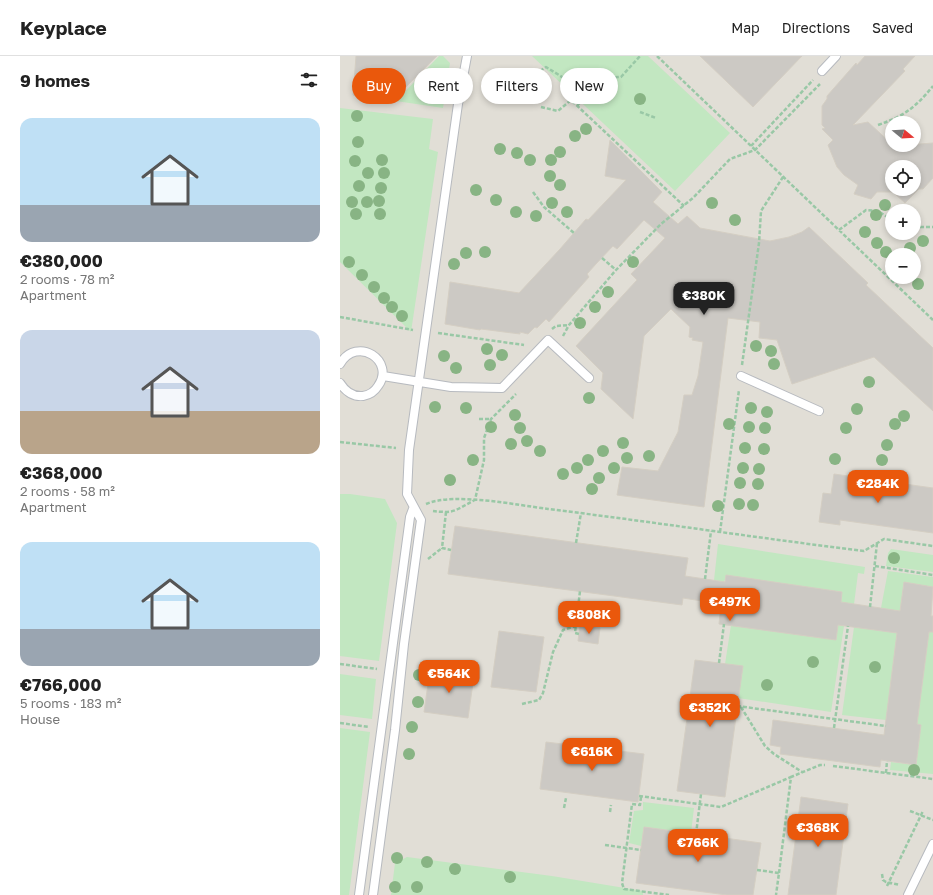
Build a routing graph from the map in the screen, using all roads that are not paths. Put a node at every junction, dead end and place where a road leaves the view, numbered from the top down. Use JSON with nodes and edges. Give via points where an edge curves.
{"nodes":[{"id":1,"x":467,"y":56,"type":"edge"},
{"id":2,"x":836,"y":56,"type":"edge"},
{"id":3,"x":822,"y":71,"type":"road end"},
{"id":4,"x":340,"y":364,"type":"edge"},
{"id":5,"x":383,"y":376,"type":"junction"},
{"id":6,"x":741,"y":376,"type":"road end"},
{"id":7,"x":589,"y":378,"type":"dead end"},
{"id":8,"x":419,"y":382,"type":"junction"},
{"id":9,"x":340,"y":383,"type":"edge"},
{"id":10,"x":819,"y":411,"type":"dead end"},
{"id":11,"x":414,"y":508,"type":"junction"},
{"id":12,"x":933,"y":844,"type":"edge"},
{"id":13,"x":929,"y":861,"type":"edge"},
{"id":14,"x":359,"y":895,"type":"edge"},
{"id":15,"x":372,"y":895,"type":"edge"},
{"id":16,"x":908,"y":895,"type":"edge"}],
"edges":[{"from":1,"to":8,"type":"lane"},
{"from":2,"to":3,"type":"lane"},
{"from":4,"to":5,"type":"lane","via":[[348,354],[362,351],[375,356],[380,362]]},
{"from":5,"to":8,"type":"lane"},
{"from":5,"to":9,"type":"lane","via":[[376,389],[364,396],[350,393]]},
{"from":6,"to":10,"type":"lane"},
{"from":7,"to":8,"type":"lane","via":[[548,340],[502,388],[451,387]]},
{"from":8,"to":11,"type":"lane","via":[[409,450],[407,494]]},
{"from":11,"to":14,"type":"lane","via":[[410,517]]},
{"from":11,"to":15,"type":"lane","via":[[421,520]]},
{"from":12,"to":13,"type":"lane"},
{"from":13,"to":16,"type":"lane"}]}
